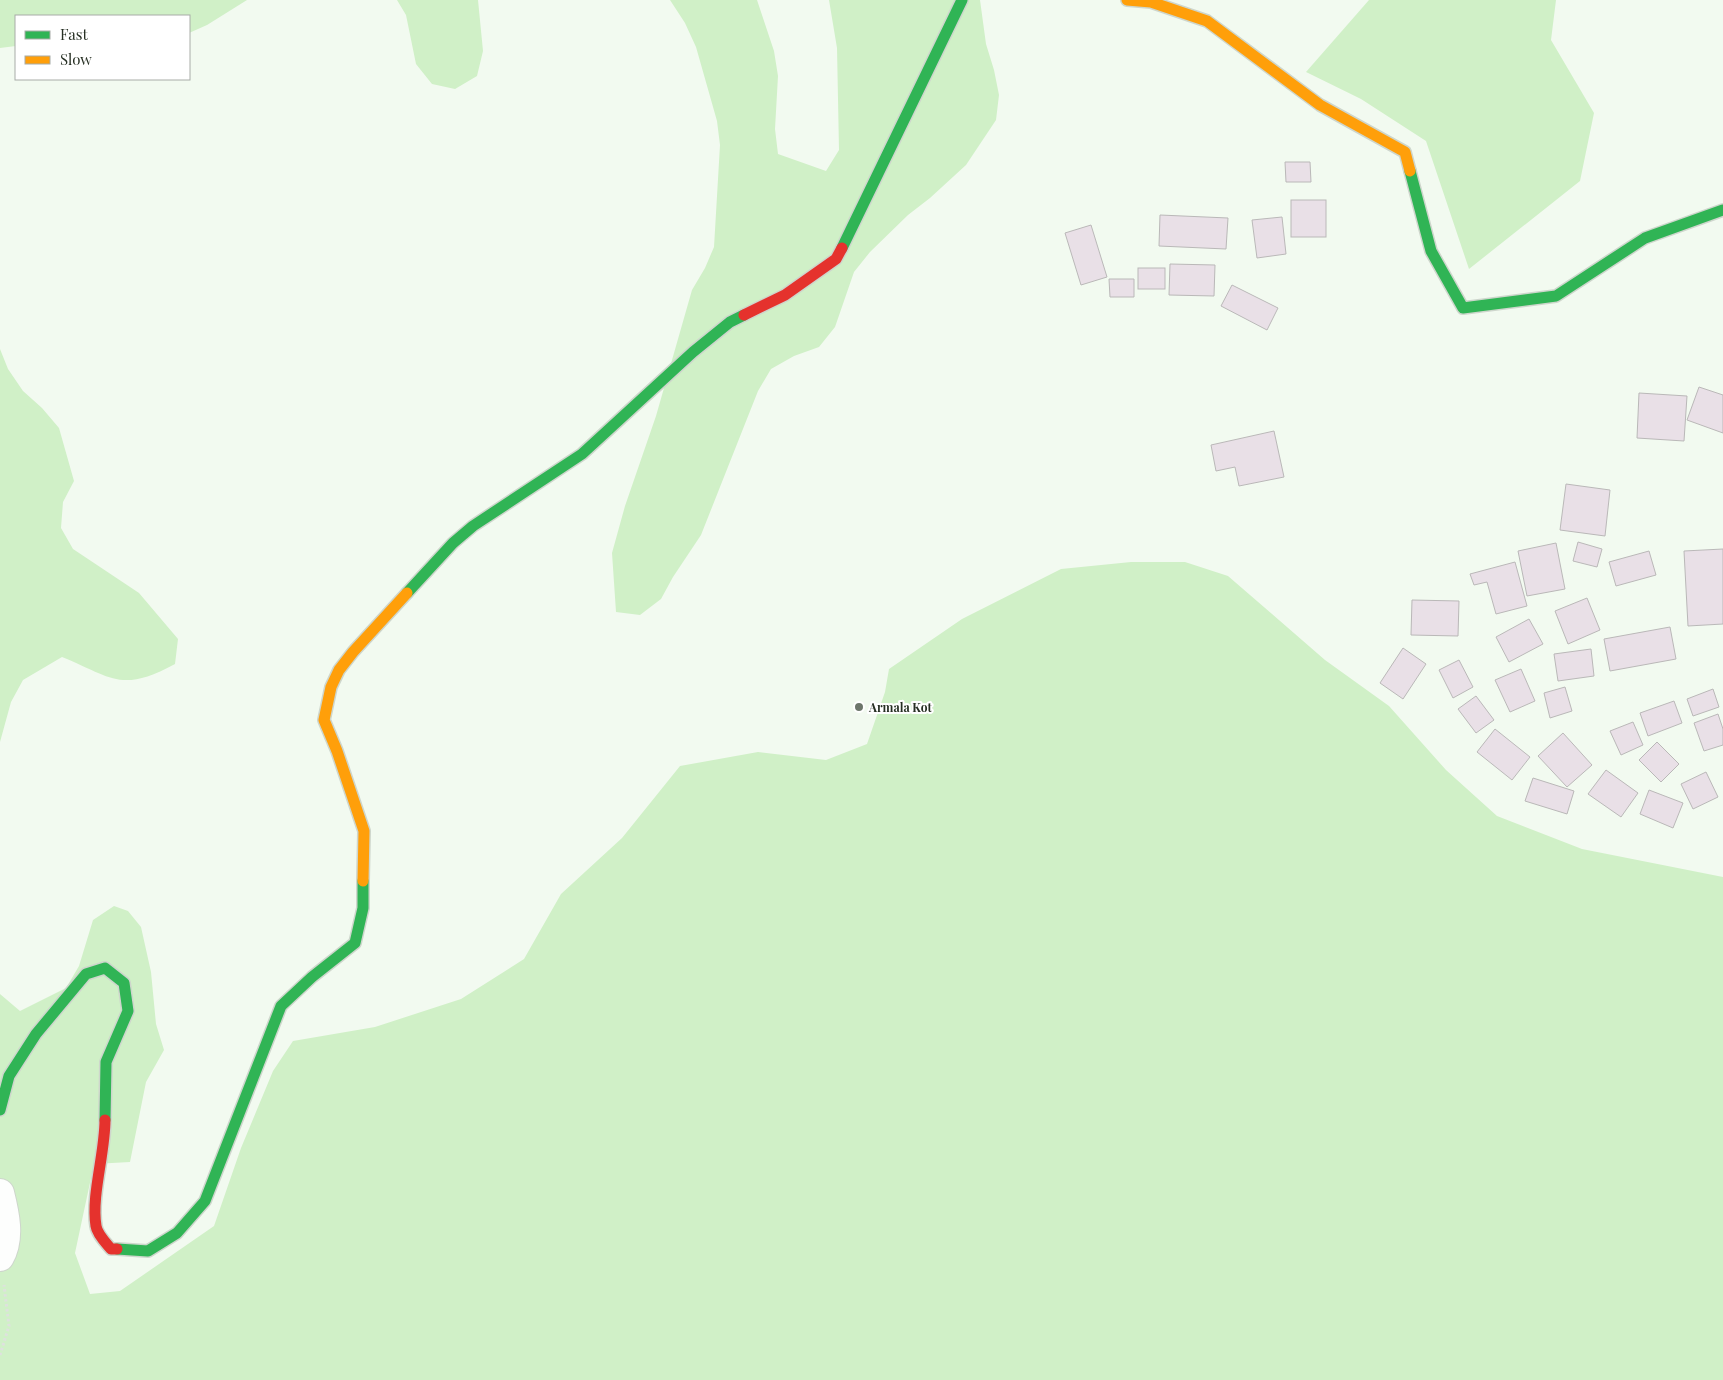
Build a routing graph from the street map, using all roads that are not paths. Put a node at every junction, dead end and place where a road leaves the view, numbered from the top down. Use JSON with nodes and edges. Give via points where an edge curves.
{"nodes":[{"id":1,"x":962,"y":0,"type":"edge"},
{"id":2,"x":1127,"y":0,"type":"edge"},
{"id":3,"x":1723,"y":210,"type":"edge"},
{"id":4,"x":0,"y":1110,"type":"edge"},
{"id":5,"x":0,"y":1193,"type":"edge"},
{"id":6,"x":0,"y":1257,"type":"edge"}],
"edges":[{"from":1,"to":4,"type":"street","via":[[836,259],[785,294],[730,322],[582,454],[473,526],[419,579],[339,670],[330,687],[324,720],[364,831],[363,908],[355,943],[281,1006],[205,1201],[177,1234],[148,1251],[111,1249],[96,1228],[96,1200],[105,1134],[106,1062],[128,1011],[124,983],[105,968],[86,974],[36,1034],[9,1076]]},
{"from":2,"to":3,"type":"street","via":[[1151,2],[1207,21],[1320,105],[1405,152],[1431,251],[1463,308],[1556,296],[1645,238]]},
{"from":5,"to":6,"type":"street","via":[[6,1216],[5,1248]]}]}
